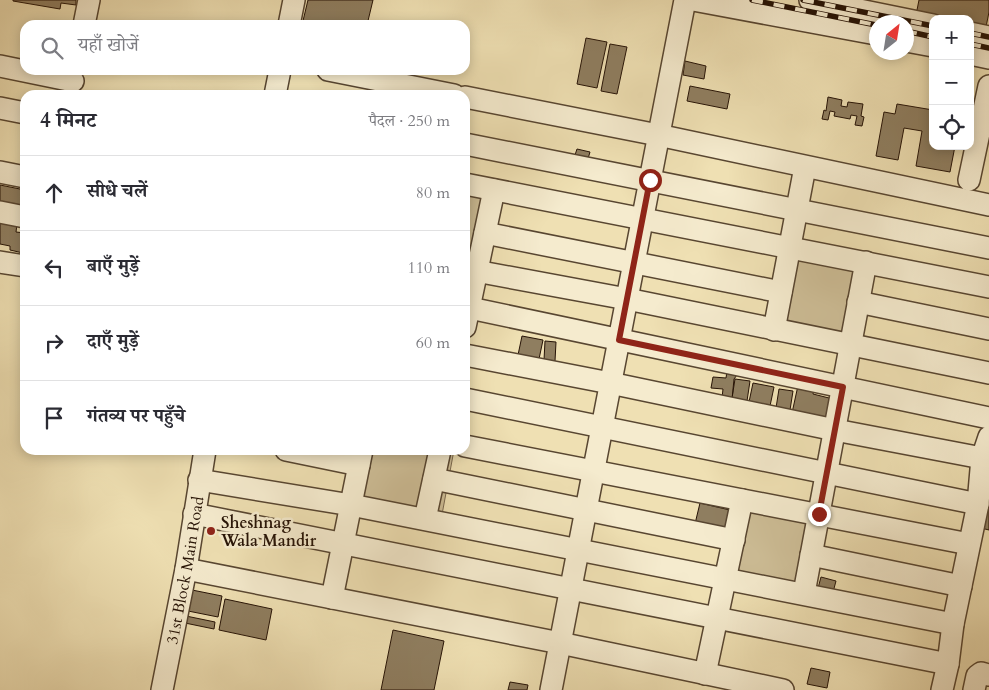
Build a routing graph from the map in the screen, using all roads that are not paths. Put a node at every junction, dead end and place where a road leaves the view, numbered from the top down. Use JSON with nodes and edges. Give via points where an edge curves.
{"nodes":[{"id":1,"x":89,"y":0,"type":"edge"},
{"id":2,"x":294,"y":0,"type":"edge"},
{"id":3,"x":685,"y":0,"type":"edge"},
{"id":4,"x":693,"y":0,"type":"edge"},
{"id":5,"x":810,"y":0,"type":"edge"},
{"id":6,"x":869,"y":15,"type":"edge"},
{"id":7,"x":869,"y":17,"type":"edge"},
{"id":8,"x":85,"y":20,"type":"edge"},
{"id":9,"x":290,"y":20,"type":"edge"},
{"id":10,"x":914,"y":22,"type":"edge"},
{"id":11,"x":929,"y":24,"type":"edge"},
{"id":12,"x":974,"y":34,"type":"edge"},
{"id":13,"x":989,"y":37,"type":"edge"},
{"id":14,"x":914,"y":42,"type":"edge"},
{"id":15,"x":929,"y":45,"type":"edge"},
{"id":16,"x":974,"y":55,"type":"edge"},
{"id":17,"x":989,"y":58,"type":"edge"},
{"id":18,"x":0,"y":66,"type":"edge"},
{"id":19,"x":20,"y":70,"type":"edge"},
{"id":20,"x":41,"y":75,"type":"edge"},
{"id":21,"x":279,"y":75,"type":"edge"},
{"id":22,"x":352,"y":75,"type":"edge"},
{"id":23,"x":73,"y":82,"type":"edge"},
{"id":24,"x":989,"y":86,"type":"edge"},
{"id":25,"x":276,"y":90,"type":"edge"},
{"id":26,"x":422,"y":90,"type":"edge"},
{"id":27,"x":470,"y":98,"type":"edge"},
{"id":28,"x":0,"y":108,"type":"edge"},
{"id":29,"x":20,"y":112,"type":"edge"},
{"id":30,"x":658,"y":135,"type":"junction"},
{"id":31,"x":470,"y":145,"type":"edge"},
{"id":32,"x":805,"y":167,"type":"junction"},
{"id":33,"x":0,"y":172,"type":"edge"},
{"id":34,"x":20,"y":176,"type":"edge"},
{"id":35,"x":650,"y":180,"type":"junction"},
{"id":36,"x":969,"y":180,"type":"dead end"},
{"id":37,"x":470,"y":185,"type":"edge"},
{"id":38,"x":494,"y":190,"type":"junction"},
{"id":39,"x":989,"y":204,"type":"edge"},
{"id":40,"x":797,"y":210,"type":"junction"},
{"id":41,"x":0,"y":212,"type":"edge"},
{"id":42,"x":20,"y":216,"type":"edge"},
{"id":43,"x":643,"y":218,"type":"junction"},
{"id":44,"x":484,"y":232,"type":"junction"},
{"id":45,"x":790,"y":248,"type":"junction"},
{"id":46,"x":989,"y":248,"type":"edge"},
{"id":47,"x":0,"y":262,"type":"edge"},
{"id":48,"x":866,"y":262,"type":"junction"},
{"id":49,"x":634,"y":263,"type":"junction"},
{"id":50,"x":20,"y":265,"type":"edge"},
{"id":51,"x":471,"y":270,"type":"edge"},
{"id":52,"x":989,"y":287,"type":"edge"},
{"id":53,"x":781,"y":292,"type":"junction"},
{"id":54,"x":627,"y":299,"type":"junction"},
{"id":55,"x":858,"y":302,"type":"junction"},
{"id":56,"x":470,"y":315,"type":"edge"},
{"id":57,"x":989,"y":329,"type":"edge"},
{"id":58,"x":774,"y":330,"type":"junction"},
{"id":59,"x":619,"y":340,"type":"junction"},
{"id":60,"x":851,"y":344,"type":"junction"},
{"id":61,"x":470,"y":356,"type":"edge"},
{"id":62,"x":989,"y":373,"type":"edge"},
{"id":63,"x":610,"y":383,"type":"junction"},
{"id":64,"x":843,"y":387,"type":"junction"},
{"id":65,"x":470,"y":400,"type":"edge"},
{"id":66,"x":989,"y":418,"type":"edge"},
{"id":67,"x":603,"y":428,"type":"junction"},
{"id":68,"x":835,"y":430,"type":"junction"},
{"id":69,"x":989,"y":437,"type":"edge"},
{"id":70,"x":470,"y":447,"type":"edge"},
{"id":71,"x":204,"y":455,"type":"edge"},
{"id":72,"x":339,"y":455,"type":"edge"},
{"id":73,"x":439,"y":455,"type":"edge"},
{"id":74,"x":360,"y":457,"type":"edge"},
{"id":75,"x":982,"y":458,"type":"junction"},
{"id":76,"x":594,"y":471,"type":"junction"},
{"id":77,"x":827,"y":472,"type":"junction"},
{"id":78,"x":434,"y":479,"type":"junction"},
{"id":79,"x":199,"y":480,"type":"junction"},
{"id":80,"x":742,"y":500,"type":"junction"},
{"id":81,"x":978,"y":504,"type":"junction"},
{"id":82,"x":351,"y":505,"type":"junction"},
{"id":83,"x":586,"y":510,"type":"junction"},
{"id":84,"x":194,"y":514,"type":"junction"},
{"id":85,"x":819,"y":514,"type":"junction"},
{"id":86,"x":425,"y":519,"type":"junction"},
{"id":87,"x":734,"y":540,"type":"junction"},
{"id":88,"x":342,"y":543,"type":"junction"},
{"id":89,"x":969,"y":544,"type":"junction"},
{"id":90,"x":578,"y":550,"type":"junction"},
{"id":91,"x":811,"y":554,"type":"junction"},
{"id":92,"x":186,"y":569,"type":"junction"},
{"id":93,"x":726,"y":579,"type":"junction"},
{"id":94,"x":961,"y":586,"type":"junction"},
{"id":95,"x":571,"y":589,"type":"junction"},
{"id":96,"x":804,"y":593,"type":"junction"},
{"id":97,"x":332,"y":598,"type":"junction"},
{"id":98,"x":717,"y":618,"type":"junction"},
{"id":99,"x":953,"y":624,"type":"junction"},
{"id":100,"x":560,"y":643,"type":"junction"},
{"id":101,"x":948,"y":664,"type":"junction"},
{"id":102,"x":705,"y":674,"type":"junction"},
{"id":103,"x":989,"y":675,"type":"edge"},
{"id":104,"x":162,"y":690,"type":"edge"},
{"id":105,"x":551,"y":690,"type":"edge"},
{"id":106,"x":783,"y":690,"type":"edge"},
{"id":107,"x":942,"y":690,"type":"edge"},
{"id":108,"x":974,"y":690,"type":"edge"}],
"edges":[{"from":1,"to":8,"type":"street"},
{"from":2,"to":9,"type":"street"},
{"from":3,"to":30,"type":"street"},
{"from":4,"to":7,"type":"street"},
{"from":5,"to":6,"type":"street"},
{"from":10,"to":11,"type":"street"},
{"from":12,"to":13,"type":"street"},
{"from":14,"to":15,"type":"street"},
{"from":16,"to":17,"type":"street"},
{"from":18,"to":19,"type":"street"},
{"from":20,"to":23,"type":"street"},
{"from":21,"to":25,"type":"street"},
{"from":22,"to":26,"type":"street"},
{"from":24,"to":36,"type":"street"},
{"from":27,"to":30,"type":"street"},
{"from":28,"to":29,"type":"street"},
{"from":30,"to":32,"type":"street"},
{"from":30,"to":35,"type":"street"},
{"from":31,"to":35,"type":"street"},
{"from":32,"to":39,"type":"street"},
{"from":32,"to":40,"type":"street"},
{"from":33,"to":34,"type":"street"},
{"from":35,"to":40,"type":"street"},
{"from":35,"to":43,"type":"street"},
{"from":37,"to":38,"type":"street"},
{"from":38,"to":43,"type":"street"},
{"from":38,"to":44,"type":"street"},
{"from":40,"to":45,"type":"street"},
{"from":40,"to":46,"type":"street"},
{"from":41,"to":42,"type":"street"},
{"from":43,"to":45,"type":"street"},
{"from":43,"to":49,"type":"street"},
{"from":44,"to":49,"type":"street"},
{"from":44,"to":51,"type":"street"},
{"from":45,"to":48,"type":"street"},
{"from":45,"to":53,"type":"street"},
{"from":47,"to":50,"type":"street"},
{"from":48,"to":52,"type":"street"},
{"from":48,"to":55,"type":"street"},
{"from":49,"to":53,"type":"street"},
{"from":49,"to":54,"type":"street"},
{"from":51,"to":54,"type":"street"},
{"from":53,"to":58,"type":"street"},
{"from":54,"to":58,"type":"street"},
{"from":54,"to":59,"type":"street"},
{"from":55,"to":57,"type":"street"},
{"from":55,"to":60,"type":"street"},
{"from":56,"to":59,"type":"street"},
{"from":58,"to":60,"type":"street"},
{"from":59,"to":63,"type":"street"},
{"from":59,"to":64,"type":"street"},
{"from":60,"to":62,"type":"street"},
{"from":60,"to":64,"type":"street"},
{"from":61,"to":63,"type":"street"},
{"from":63,"to":67,"type":"street"},
{"from":63,"to":68,"type":"street"},
{"from":64,"to":66,"type":"street"},
{"from":64,"to":68,"type":"street"},
{"from":65,"to":67,"type":"street"},
{"from":67,"to":76,"type":"street"},
{"from":67,"to":77,"type":"street"},
{"from":68,"to":75,"type":"street"},
{"from":68,"to":77,"type":"street"},
{"from":69,"to":75,"type":"street"},
{"from":70,"to":76,"type":"street"},
{"from":71,"to":79,"type":"street","name":"31st Block Main Road"},
{"from":72,"to":74,"type":"street"},
{"from":73,"to":78,"type":"street"},
{"from":74,"to":82,"type":"street"},
{"from":75,"to":81,"type":"street"},
{"from":76,"to":80,"type":"street"},
{"from":76,"to":83,"type":"street"},
{"from":77,"to":81,"type":"street"},
{"from":77,"to":85,"type":"street"},
{"from":78,"to":83,"type":"street"},
{"from":78,"to":86,"type":"street"},
{"from":79,"to":82,"type":"street"},
{"from":79,"to":84,"type":"street","name":"31st Block Main Road"},
{"from":80,"to":85,"type":"street"},
{"from":80,"to":87,"type":"street"},
{"from":81,"to":89,"type":"street"},
{"from":82,"to":86,"type":"street"},
{"from":82,"to":88,"type":"street"},
{"from":83,"to":87,"type":"street"},
{"from":83,"to":90,"type":"street"},
{"from":84,"to":88,"type":"street"},
{"from":84,"to":92,"type":"street","name":"31st Block Main Road"},
{"from":85,"to":89,"type":"street"},
{"from":85,"to":91,"type":"street"},
{"from":86,"to":90,"type":"street"},
{"from":87,"to":93,"type":"street"},
{"from":88,"to":95,"type":"street"},
{"from":88,"to":97,"type":"street"},
{"from":89,"to":94,"type":"street"},
{"from":90,"to":93,"type":"street"},
{"from":90,"to":95,"type":"street"},
{"from":91,"to":94,"type":"street"},
{"from":91,"to":96,"type":"street"},
{"from":92,"to":97,"type":"street"},
{"from":92,"to":104,"type":"street","name":"31st Block Main Road"},
{"from":93,"to":96,"type":"street"},
{"from":93,"to":98,"type":"street"},
{"from":94,"to":99,"type":"street"},
{"from":95,"to":98,"type":"street"},
{"from":95,"to":100,"type":"street"},
{"from":96,"to":99,"type":"street"},
{"from":97,"to":100,"type":"street"},
{"from":98,"to":101,"type":"street"},
{"from":98,"to":102,"type":"street"},
{"from":99,"to":101,"type":"street"},
{"from":100,"to":102,"type":"street"},
{"from":100,"to":105,"type":"street"},
{"from":101,"to":107,"type":"street"},
{"from":102,"to":106,"type":"street"},
{"from":103,"to":108,"type":"street","via":[[977,676]]}]}
